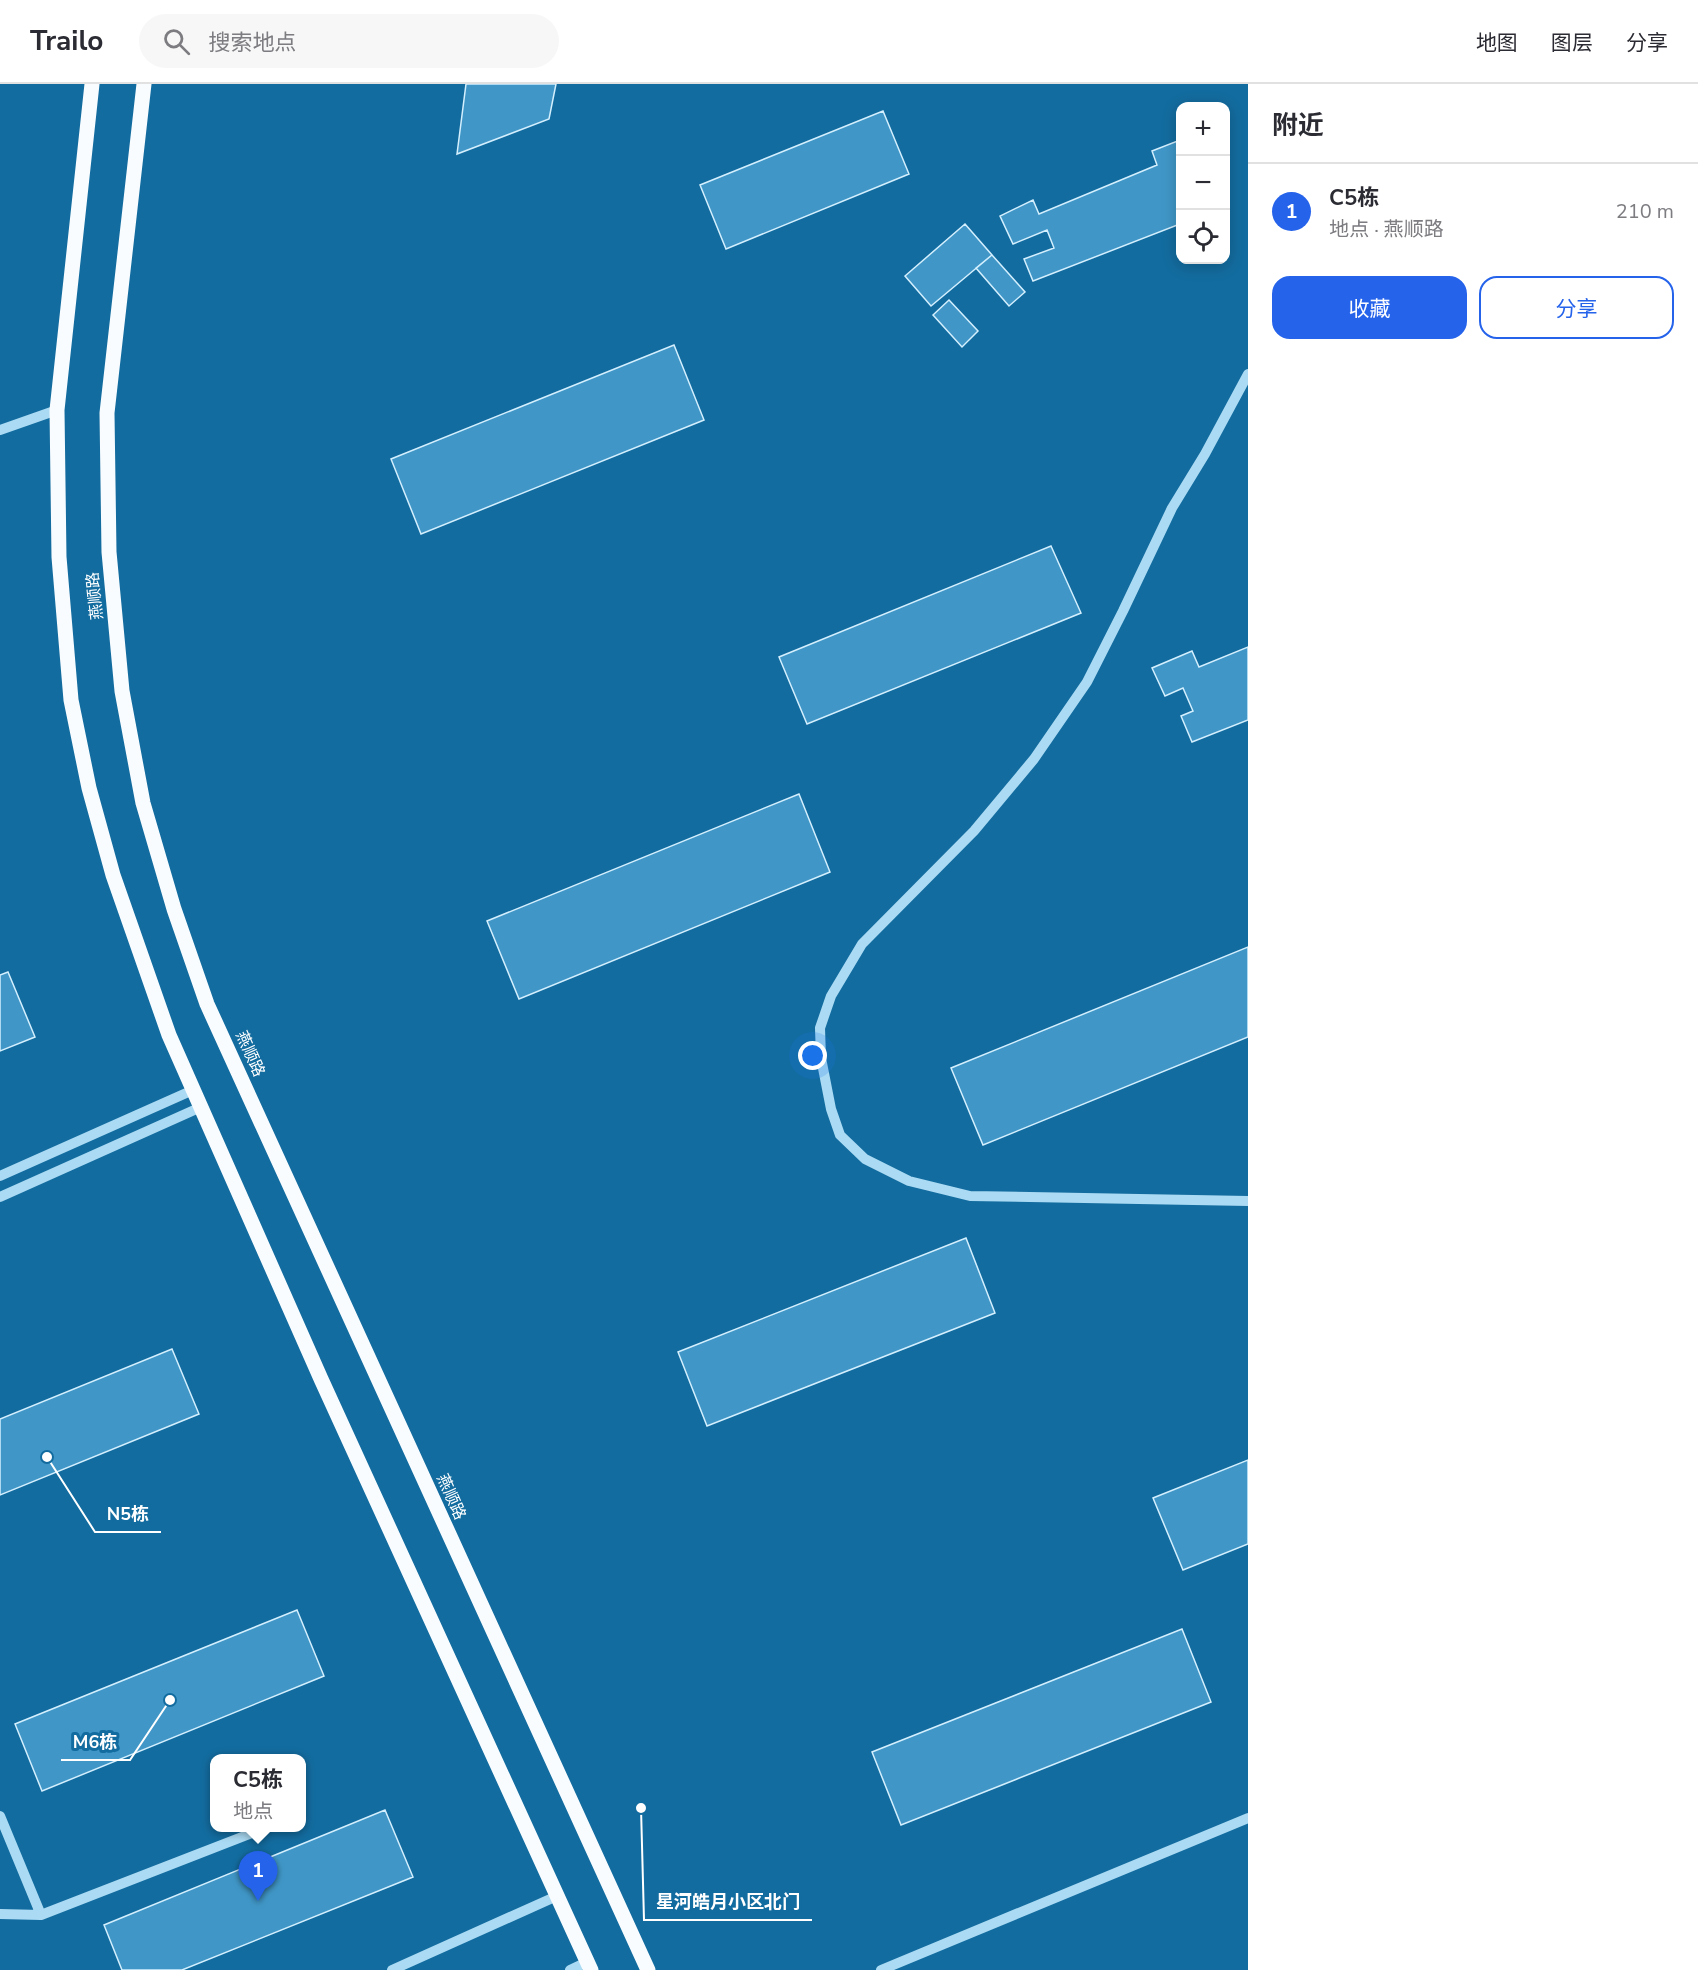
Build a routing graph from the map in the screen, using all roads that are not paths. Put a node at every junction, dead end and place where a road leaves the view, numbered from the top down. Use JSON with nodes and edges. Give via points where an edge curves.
{"nodes":[{"id":1,"x":92,"y":84,"type":"edge"},
{"id":2,"x":144,"y":84,"type":"edge"},
{"id":3,"x":1248,"y":374,"type":"edge"},
{"id":4,"x":57,"y":410,"type":"junction"},
{"id":5,"x":0,"y":430,"type":"edge"},
{"id":6,"x":193,"y":1090,"type":"junction"},
{"id":7,"x":201,"y":1107,"type":"junction"},
{"id":8,"x":0,"y":1176,"type":"edge"},
{"id":9,"x":0,"y":1197,"type":"edge"},
{"id":10,"x":1248,"y":1201,"type":"edge"},
{"id":11,"x":0,"y":1815,"type":"edge"},
{"id":12,"x":1248,"y":1818,"type":"edge"},
{"id":13,"x":252,"y":1832,"type":"edge"},
{"id":14,"x":557,"y":1896,"type":"junction"},
{"id":15,"x":0,"y":1914,"type":"edge"},
{"id":16,"x":41,"y":1915,"type":"junction"},
{"id":17,"x":589,"y":1966,"type":"edge"},
{"id":18,"x":392,"y":1970,"type":"edge"},
{"id":19,"x":570,"y":1970,"type":"edge"},
{"id":20,"x":648,"y":1970,"type":"edge"},
{"id":21,"x":881,"y":1970,"type":"edge"}],
"edges":[{"from":1,"to":4,"type":"main road","name":"燕顺路"},
{"from":2,"to":20,"type":"main road","name":"燕顺路","via":[[107,412],[110,564],[122,691],[143,803],[207,1004]]},
{"from":3,"to":10,"type":"lane","via":[[1172,508],[1087,682],[1034,759],[974,831],[862,944],[831,996],[820,1028],[821,1058],[840,1135],[865,1159],[909,1181],[970,1196]]},
{"from":4,"to":5,"type":"lane"},
{"from":4,"to":6,"type":"main road","name":"燕顺路","via":[[59,557],[71,700],[89,788],[113,875],[169,1035]]},
{"from":6,"to":7,"type":"main road","name":"燕顺路"},
{"from":6,"to":8,"type":"lane"},
{"from":7,"to":9,"type":"lane"},
{"from":7,"to":14,"type":"main road","name":"燕顺路"},
{"from":11,"to":16,"type":"lane"},
{"from":12,"to":21,"type":"lane"},
{"from":13,"to":16,"type":"lane"},
{"from":14,"to":17,"type":"main road","name":"燕顺路"},
{"from":14,"to":18,"type":"lane"},
{"from":15,"to":16,"type":"lane"},
{"from":17,"to":19,"type":"lane"}]}
